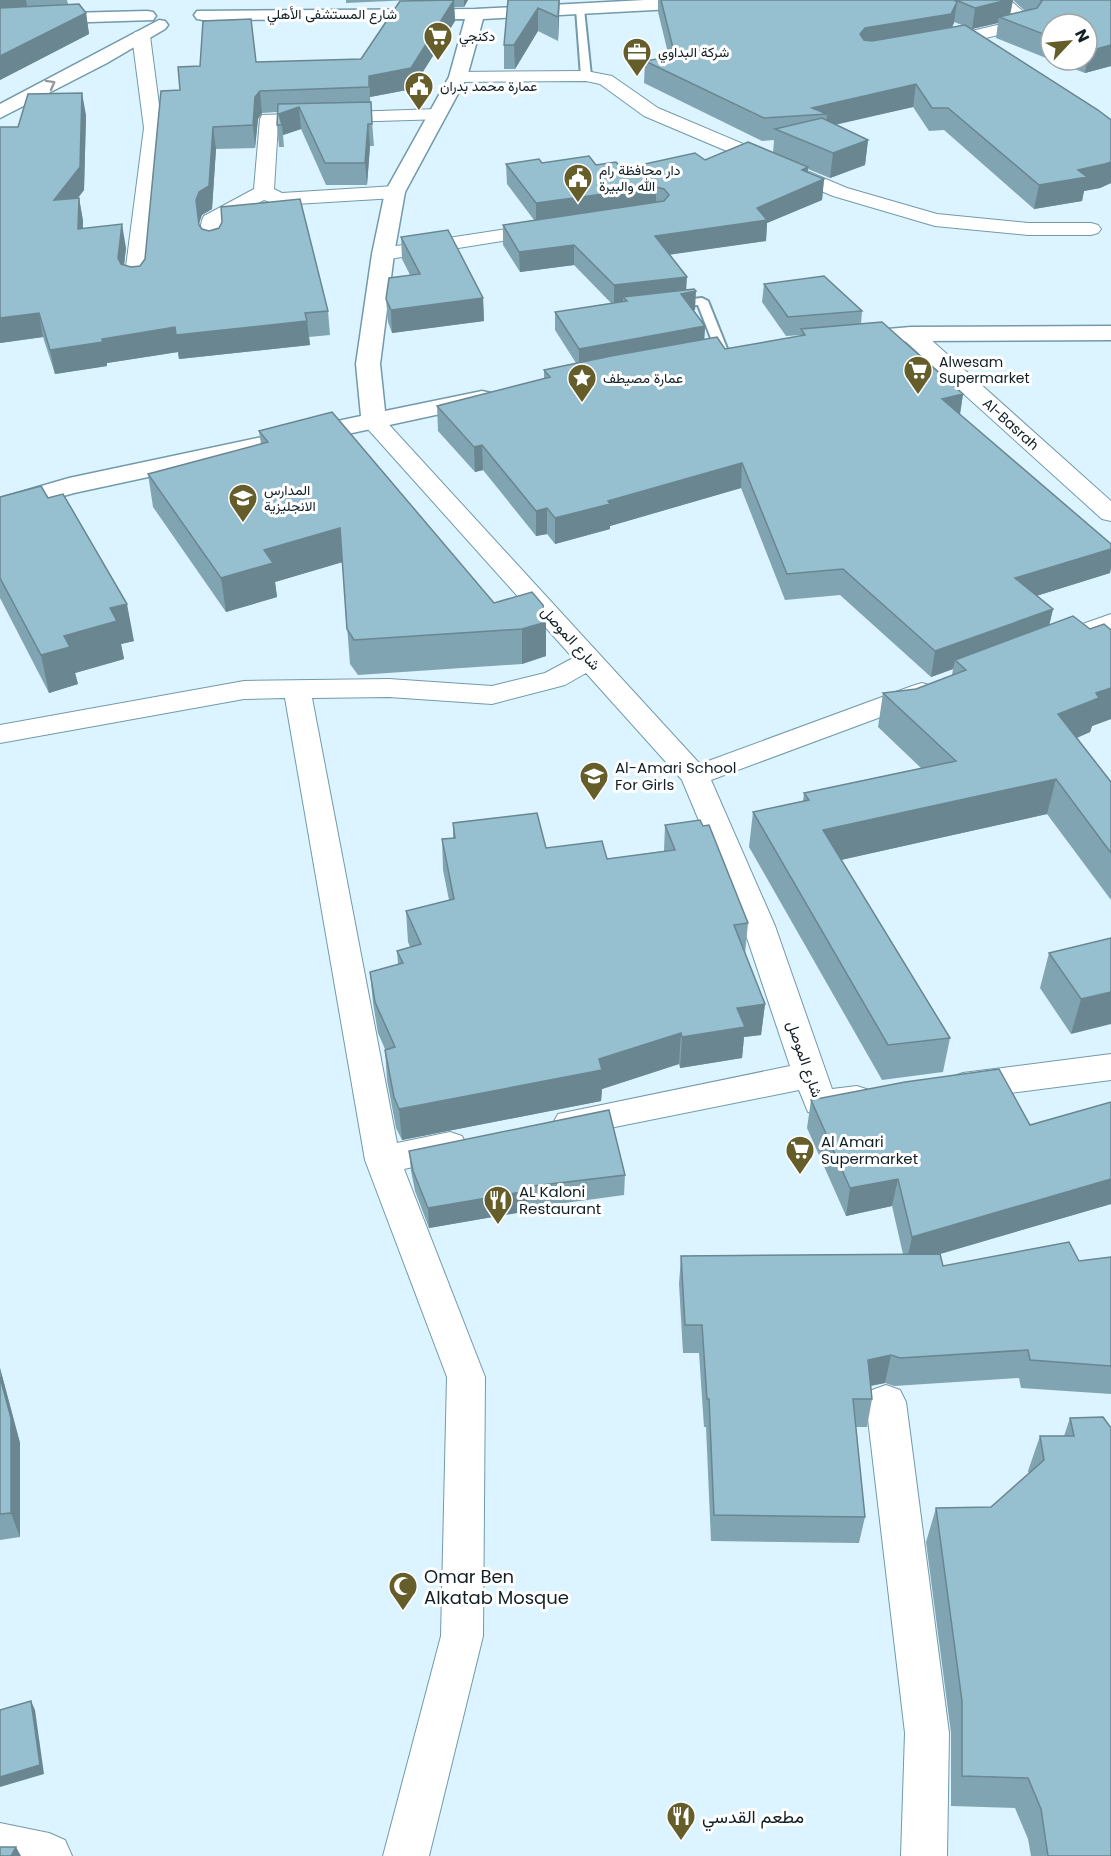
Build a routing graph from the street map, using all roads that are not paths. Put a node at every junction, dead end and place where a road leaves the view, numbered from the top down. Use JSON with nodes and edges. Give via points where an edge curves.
{"nodes":[{"id":1,"x":748,"y":0,"type":"edge"},
{"id":2,"x":1000,"y":0,"type":"edge"},
{"id":3,"x":580,"y":9,"type":"junction"},
{"id":4,"x":475,"y":14,"type":"junction"},
{"id":5,"x":178,"y":15,"type":"edge"},
{"id":6,"x":0,"y":23,"type":"edge"},
{"id":7,"x":141,"y":36,"type":"junction"},
{"id":8,"x":920,"y":47,"type":"edge"},
{"id":9,"x":586,"y":76,"type":"junction"},
{"id":10,"x":458,"y":77,"type":"junction"},
{"id":11,"x":0,"y":112,"type":"edge"},
{"id":12,"x":437,"y":115,"type":"junction"},
{"id":13,"x":264,"y":192,"type":"junction"},
{"id":14,"x":395,"y":192,"type":"junction"},
{"id":15,"x":1111,"y":221,"type":"edge"},
{"id":16,"x":559,"y":227,"type":"edge"},
{"id":17,"x":213,"y":246,"type":"edge"},
{"id":18,"x":383,"y":254,"type":"junction"},
{"id":19,"x":135,"y":282,"type":"edge"},
{"id":20,"x":657,"y":306,"type":"edge"},
{"id":21,"x":1111,"y":333,"type":"edge"},
{"id":22,"x":911,"y":334,"type":"junction"},
{"id":23,"x":829,"y":342,"type":"edge"},
{"id":24,"x":746,"y":349,"type":"edge"},
{"id":25,"x":711,"y":353,"type":"joint"},
{"id":26,"x":508,"y":393,"type":"edge"},
{"id":27,"x":374,"y":422,"type":"junction"},
{"id":28,"x":0,"y":506,"type":"edge"},
{"id":29,"x":1111,"y":514,"type":"edge"},
{"id":30,"x":1111,"y":622,"type":"edge"},
{"id":31,"x":1043,"y":647,"type":"edge"},
{"id":32,"x":591,"y":660,"type":"junction"},
{"id":33,"x":942,"y":685,"type":"edge"},
{"id":34,"x":297,"y":690,"type":"junction"},
{"id":35,"x":0,"y":734,"type":"edge"},
{"id":36,"x":694,"y":776,"type":"junction"},
{"id":37,"x":1111,"y":1067,"type":"edge"},
{"id":38,"x":810,"y":1075,"type":"junction"},
{"id":39,"x":936,"y":1089,"type":"edge"},
{"id":40,"x":890,"y":1095,"type":"edge"},
{"id":41,"x":544,"y":1128,"type":"edge"},
{"id":42,"x":475,"y":1141,"type":"edge"},
{"id":43,"x":383,"y":1160,"type":"junction"},
{"id":44,"x":886,"y":1402,"type":"dead end"},
{"id":45,"x":0,"y":1846,"type":"edge"},
{"id":46,"x":53,"y":1856,"type":"edge"},
{"id":47,"x":406,"y":1856,"type":"edge"},
{"id":48,"x":924,"y":1856,"type":"edge"}],
"edges":[{"from":1,"to":3,"type":"street","name":"شارع المستشفى الأهلي"},
{"from":2,"to":8,"type":"street","via":[[1027,23]]},
{"from":3,"to":4,"type":"street","name":"شارع المستشفى الأهلي"},
{"from":3,"to":9,"type":"lane"},
{"from":4,"to":5,"type":"street","name":"شارع المستشفى الأهلي"},
{"from":4,"to":10,"type":"street"},
{"from":5,"to":6,"type":"street","name":"شارع المستشفى الأهلي"},
{"from":5,"to":7,"type":"street"},
{"from":11,"to":7,"type":"street","one_way":true},
{"from":7,"to":19,"type":"street","via":[[153,128]]},
{"from":9,"to":10,"type":"street"},
{"from":9,"to":15,"type":"street","via":[[606,80],[651,112],[840,192],[935,220],[1098,235]]},
{"from":10,"to":12,"type":"street"},
{"from":12,"to":13,"type":"street","via":[[269,119]]},
{"from":12,"to":14,"type":"street"},
{"from":13,"to":14,"type":"street","via":[[279,199]]},
{"from":13,"to":17,"type":"street","via":[[211,220]]},
{"from":14,"to":18,"type":"street"},
{"from":16,"to":18,"type":"street"},
{"from":18,"to":27,"type":"street","via":[[368,364]]},
{"from":20,"to":25,"type":"lane","via":[[702,300]]},
{"from":21,"to":22,"type":"street"},
{"from":22,"to":23,"type":"street"},
{"from":22,"to":29,"type":"street","name":"Al-Basrah"},
{"from":24,"to":25,"type":"street"},
{"from":26,"to":27,"type":"street"},
{"from":27,"to":28,"type":"street","via":[[69,486]]},
{"from":27,"to":32,"type":"street","name":"شارع الموصل"},
{"from":30,"to":31,"type":"street"},
{"from":32,"to":34,"type":"street","via":[[555,679],[492,695],[389,688]]},
{"from":32,"to":36,"type":"street","name":"شارع الموصل"},
{"from":33,"to":36,"type":"street"},
{"from":34,"to":35,"type":"street","via":[[244,690]]},
{"from":34,"to":43,"type":"street"},
{"from":36,"to":38,"type":"street","name":"شارع الموصل","via":[[759,926]]},
{"from":37,"to":39,"type":"street"},
{"from":38,"to":40,"type":"street","name":"شارع الموصل","via":[[820,1103]]},
{"from":38,"to":41,"type":"street"},
{"from":42,"to":43,"type":"street"},
{"from":43,"to":47,"type":"street","via":[[466,1377],[462,1636]]},
{"from":44,"to":48,"type":"street","via":[[927,1733]]},
{"from":45,"to":46,"type":"street"}]}
